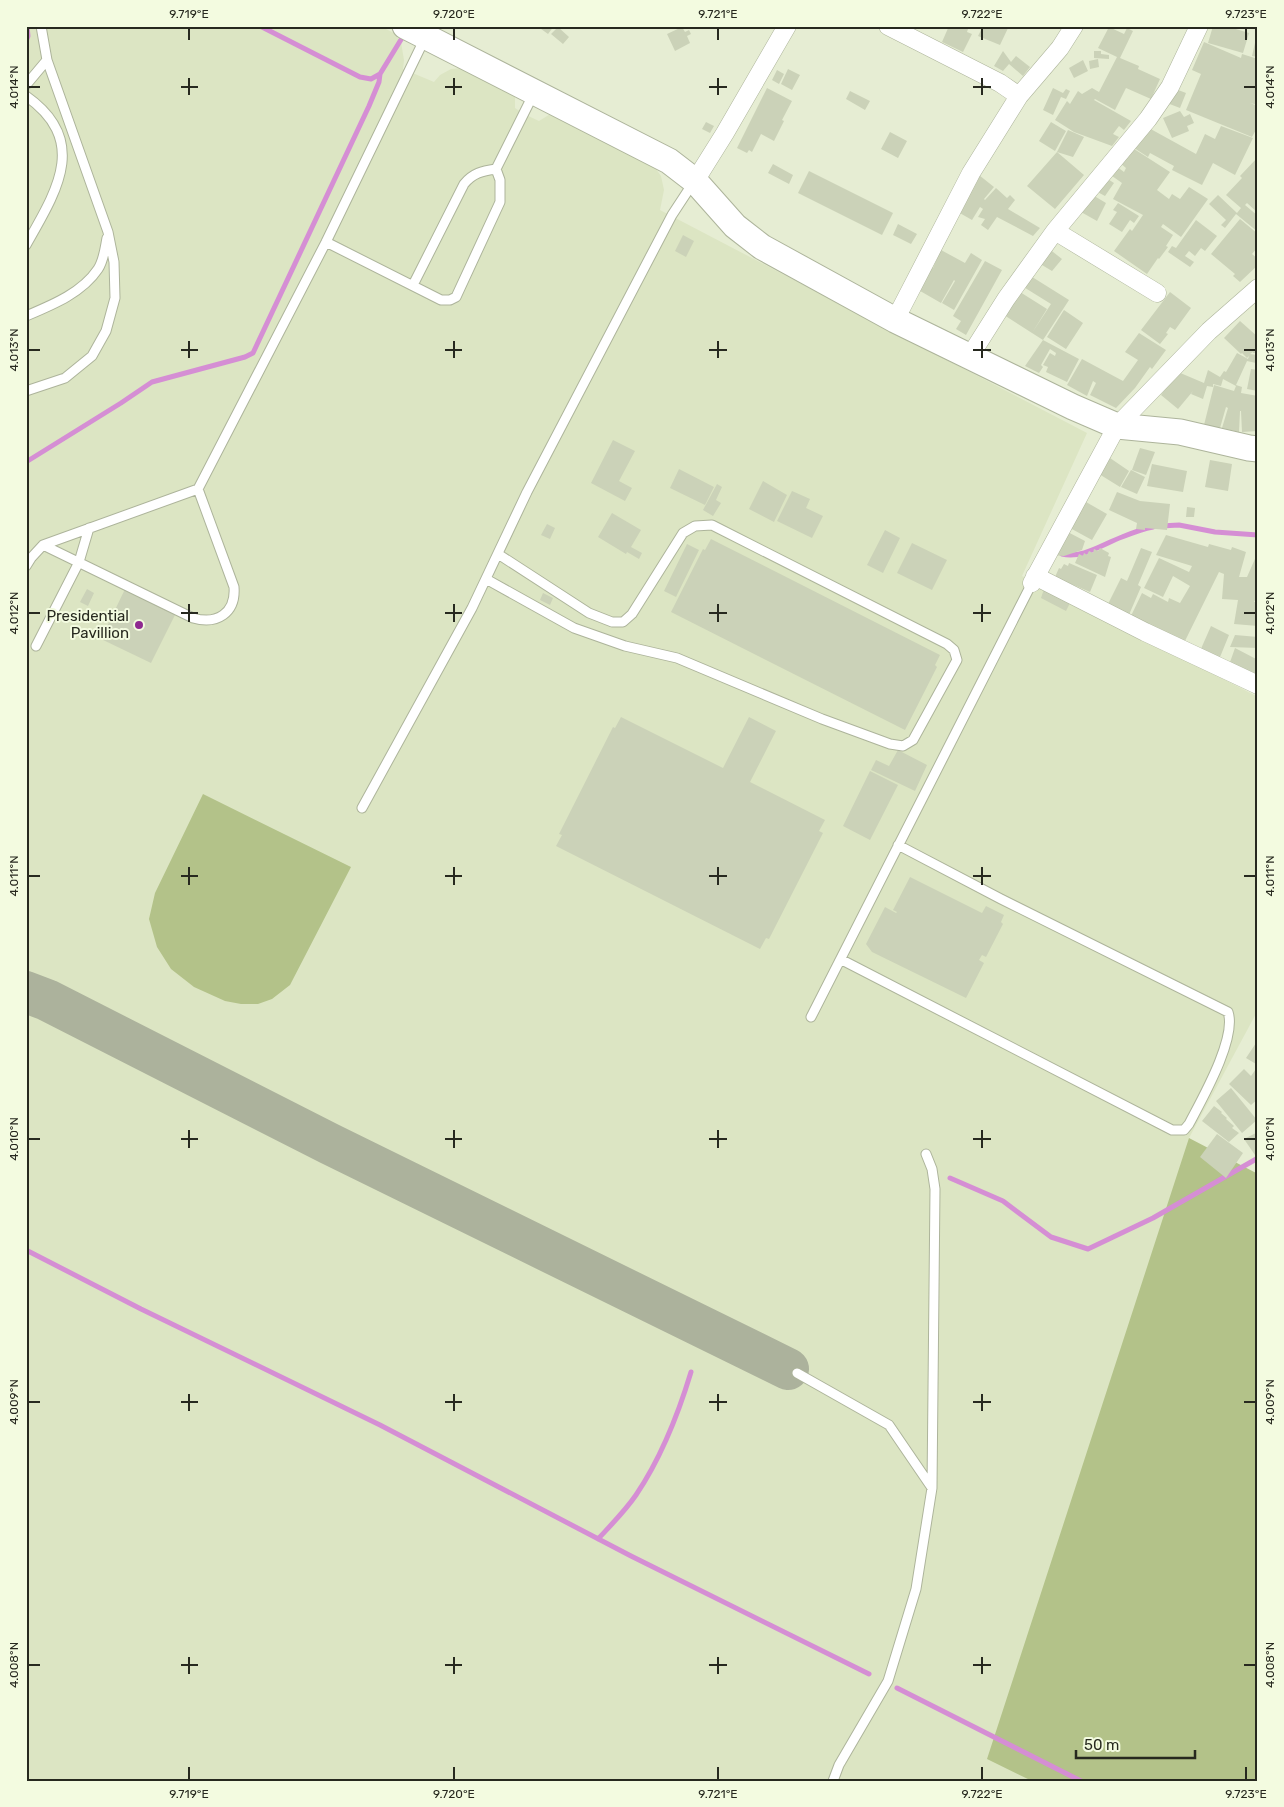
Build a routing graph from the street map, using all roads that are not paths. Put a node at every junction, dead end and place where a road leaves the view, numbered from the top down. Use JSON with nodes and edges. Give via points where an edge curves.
{"nodes":[{"id":1,"x":41,"y":26,"type":"edge"},
{"id":2,"x":787,"y":26,"type":"edge"},
{"id":3,"x":888,"y":26,"type":"edge"},
{"id":4,"x":1074,"y":26,"type":"edge"},
{"id":5,"x":1199,"y":26,"type":"edge"},
{"id":6,"x":416,"y":31,"type":"edge"},
{"id":7,"x":48,"y":60,"type":"junction"},
{"id":8,"x":26,"y":85,"type":"edge"},
{"id":9,"x":535,"y":92,"type":"junction"},
{"id":10,"x":26,"y":96,"type":"edge"},
{"id":11,"x":1019,"y":96,"type":"junction"},
{"id":12,"x":496,"y":169,"type":"junction"},
{"id":13,"x":695,"y":180,"type":"junction"},
{"id":14,"x":1055,"y":231,"type":"junction"},
{"id":15,"x":108,"y":232,"type":"junction"},
{"id":16,"x":326,"y":242,"type":"junction"},
{"id":17,"x":26,"y":245,"type":"edge"},
{"id":18,"x":413,"y":285,"type":"junction"},
{"id":19,"x":1258,"y":288,"type":"edge"},
{"id":20,"x":1157,"y":293,"type":"dead end"},
{"id":21,"x":26,"y":316,"type":"edge"},
{"id":22,"x":895,"y":320,"type":"junction"},
{"id":23,"x":970,"y":356,"type":"junction"},
{"id":24,"x":26,"y":391,"type":"edge"},
{"id":25,"x":1118,"y":426,"type":"junction"},
{"id":26,"x":1258,"y":449,"type":"edge"},
{"id":27,"x":198,"y":490,"type":"junction"},
{"id":28,"x":90,"y":528,"type":"junction"},
{"id":29,"x":43,"y":546,"type":"junction"},
{"id":30,"x":498,"y":554,"type":"junction"},
{"id":31,"x":79,"y":562,"type":"junction"},
{"id":32,"x":26,"y":566,"type":"edge"},
{"id":33,"x":486,"y":579,"type":"junction"},
{"id":34,"x":1034,"y":579,"type":"junction"},
{"id":35,"x":36,"y":646,"type":"dead end"},
{"id":36,"x":1258,"y":685,"type":"edge"},
{"id":37,"x":362,"y":808,"type":"dead end"},
{"id":38,"x":898,"y":845,"type":"junction"},
{"id":39,"x":842,"y":960,"type":"junction"},
{"id":40,"x":812,"y":1017,"type":"dead end"},
{"id":41,"x":926,"y":1154,"type":"dead end"},
{"id":42,"x":797,"y":1372,"type":"dead end"},
{"id":43,"x":932,"y":1488,"type":"junction"},
{"id":44,"x":833,"y":1781,"type":"edge"}],
"edges":[{"from":1,"to":7,"type":"lane"},
{"from":2,"to":13,"type":"street"},
{"from":3,"to":11,"type":"street","via":[[1000,83]]},
{"from":4,"to":11,"type":"street","via":[[1060,48]]},
{"from":5,"to":14,"type":"street","via":[[1170,87],[1148,120]]},
{"from":6,"to":9,"type":"street"},
{"from":6,"to":16,"type":"lane"},
{"from":7,"to":8,"type":"lane"},
{"from":7,"to":15,"type":"lane"},
{"from":9,"to":12,"type":"lane"},
{"from":9,"to":13,"type":"street","via":[[669,161]]},
{"from":10,"to":17,"type":"lane","via":[[50,116],[63,155],[60,175],[47,208]]},
{"from":11,"to":22,"type":"street","via":[[970,173]]},
{"from":12,"to":18,"type":"lane","via":[[480,172],[464,184]]},
{"from":12,"to":18,"type":"lane","via":[[500,180],[500,202],[456,297],[441,300]]},
{"from":13,"to":22,"type":"street","via":[[735,226],[762,247]]},
{"from":13,"to":30,"type":"lane","via":[[668,224]]},
{"from":14,"to":20,"type":"street"},
{"from":14,"to":23,"type":"street"},
{"from":15,"to":21,"type":"lane","via":[[99,268],[88,280],[71,295]]},
{"from":15,"to":24,"type":"lane","via":[[114,262],[115,298],[106,330],[92,356],[65,378]]},
{"from":16,"to":18,"type":"lane"},
{"from":16,"to":27,"type":"lane"},
{"from":19,"to":25,"type":"street","via":[[1209,330]]},
{"from":22,"to":23,"type":"street"},
{"from":23,"to":25,"type":"street"},
{"from":25,"to":26,"type":"street","via":[[1180,432]]},
{"from":25,"to":34,"type":"street"},
{"from":27,"to":28,"type":"lane"},
{"from":27,"to":31,"type":"lane","via":[[234,587],[232,604],[220,617],[212,620],[193,618]]},
{"from":28,"to":29,"type":"lane"},
{"from":28,"to":31,"type":"lane"},
{"from":29,"to":31,"type":"lane"},
{"from":29,"to":32,"type":"lane"},
{"from":30,"to":33,"type":"lane"},
{"from":30,"to":33,"type":"lane","via":[[589,613],[612,622],[623,622],[632,614],[683,533],[695,526],[712,525],[947,644],[954,650],[957,660],[913,740],[903,746],[890,744],[677,658],[625,646],[574,628]]},
{"from":31,"to":35,"type":"lane"},
{"from":33,"to":37,"type":"lane"},
{"from":34,"to":36,"type":"street"},
{"from":34,"to":38,"type":"lane"},
{"from":38,"to":39,"type":"lane"},
{"from":38,"to":39,"type":"lane","via":[[1228,1012],[1230,1028],[1217,1067],[1189,1124],[1184,1130],[1172,1130]]},
{"from":39,"to":40,"type":"lane"},
{"from":41,"to":43,"type":"lane","via":[[935,1189]]},
{"from":42,"to":43,"type":"lane","via":[[889,1425]]},
{"from":43,"to":44,"type":"lane","via":[[916,1589],[888,1682],[839,1765]]}]}
